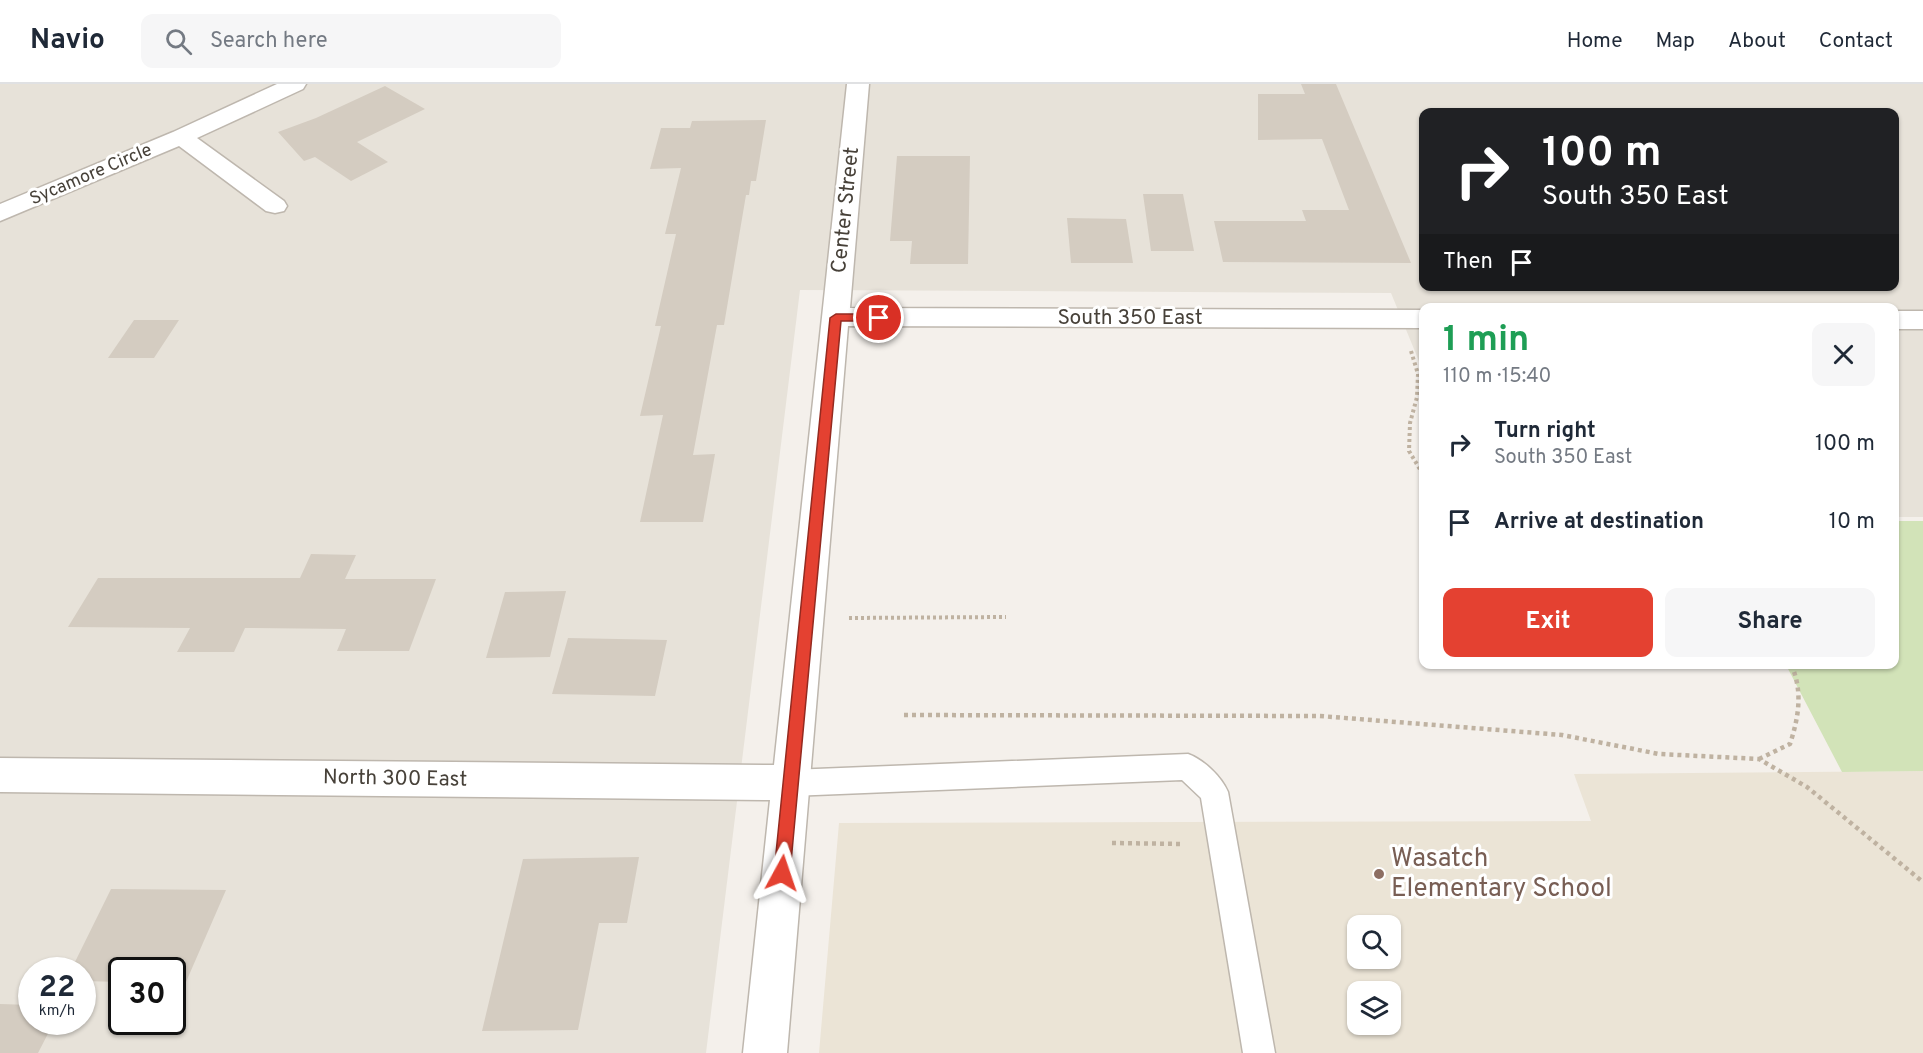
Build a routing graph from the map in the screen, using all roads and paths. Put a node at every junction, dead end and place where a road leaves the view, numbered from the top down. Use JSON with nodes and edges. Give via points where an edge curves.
{"nodes":[{"id":1,"x":294,"y":84,"type":"edge"},
{"id":2,"x":858,"y":84,"type":"edge"},
{"id":3,"x":181,"y":136,"type":"junction"},
{"id":4,"x":275,"y":206,"type":"dead end"},
{"id":5,"x":0,"y":213,"type":"edge"},
{"id":6,"x":836,"y":318,"type":"junction"},
{"id":7,"x":1419,"y":319,"type":"edge"},
{"id":8,"x":1899,"y":320,"type":"edge"},
{"id":9,"x":1923,"y":320,"type":"edge"},
{"id":10,"x":1410,"y":348,"type":"dead end"},
{"id":11,"x":1419,"y":468,"type":"edge"},
{"id":12,"x":1006,"y":616,"type":"dead end"},
{"id":13,"x":845,"y":618,"type":"dead end"},
{"id":14,"x":1794,"y":669,"type":"edge"},
{"id":15,"x":904,"y":715,"type":"dead end"},
{"id":16,"x":1759,"y":759,"type":"junction"},
{"id":17,"x":0,"y":775,"type":"edge"},
{"id":18,"x":790,"y":783,"type":"junction"},
{"id":19,"x":1112,"y":843,"type":"dead end"},
{"id":20,"x":1193,"y":844,"type":"dead end"},
{"id":21,"x":1923,"y":882,"type":"edge"},
{"id":22,"x":765,"y":1053,"type":"edge"},
{"id":23,"x":1259,"y":1053,"type":"edge"}],
"edges":[{"from":1,"to":3,"type":"street","name":"Sycamore Circle"},
{"from":2,"to":6,"type":"street","name":"Center Street"},
{"from":3,"to":4,"type":"street"},
{"from":3,"to":5,"type":"street","name":"Sycamore Circle"},
{"from":6,"to":7,"type":"street","name":"South 350 East"},
{"from":6,"to":18,"type":"street","name":"Center Street"},
{"from":8,"to":9,"type":"street"},
{"from":10,"to":11,"type":"path","via":[[1418,374],[1409,451]]},
{"from":12,"to":13,"type":"path"},
{"from":14,"to":16,"type":"path","via":[[1799,715],[1790,744]]},
{"from":15,"to":16,"type":"path","via":[[1320,716],[1562,735],[1659,754]]},
{"from":16,"to":21,"type":"path","via":[[1807,787]]},
{"from":17,"to":18,"type":"street","name":"North 300 East"},
{"from":18,"to":22,"type":"street","name":"Center Street"},
{"from":18,"to":23,"type":"lane","via":[[1188,767],[1214,792]]},
{"from":19,"to":20,"type":"path"}]}
